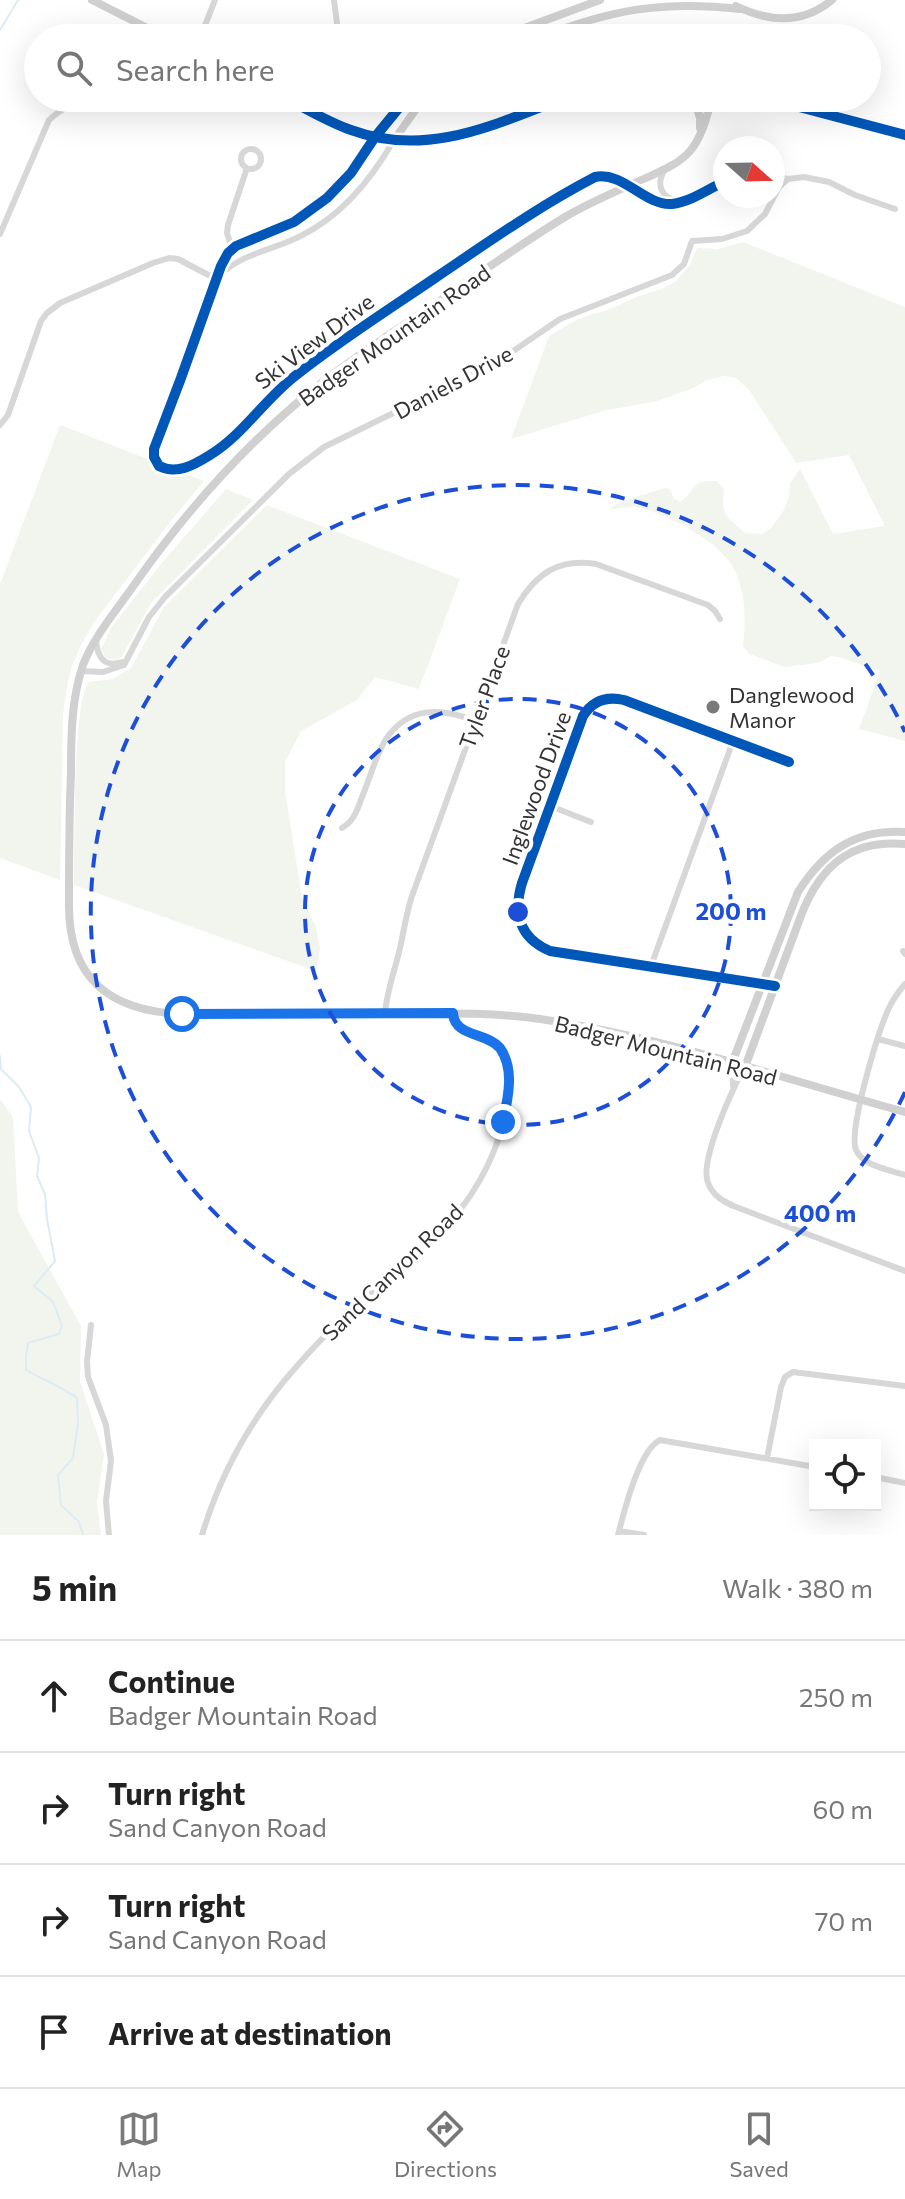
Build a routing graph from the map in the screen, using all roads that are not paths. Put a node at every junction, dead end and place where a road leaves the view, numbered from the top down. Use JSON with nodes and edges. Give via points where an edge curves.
{"nodes":[{"id":1,"x":92,"y":0,"type":"edge"},
{"id":2,"x":215,"y":0,"type":"edge"},
{"id":3,"x":334,"y":0,"type":"edge"},
{"id":4,"x":600,"y":0,"type":"edge"},
{"id":5,"x":722,"y":0,"type":"edge"},
{"id":6,"x":832,"y":0,"type":"edge"},
{"id":7,"x":740,"y":9,"type":"junction"},
{"id":8,"x":139,"y":24,"type":"edge"},
{"id":9,"x":206,"y":24,"type":"edge"},
{"id":10,"x":337,"y":24,"type":"edge"},
{"id":11,"x":535,"y":24,"type":"edge"},
{"id":12,"x":576,"y":24,"type":"edge"},
{"id":13,"x":58,"y":112,"type":"edge"},
{"id":14,"x":313,"y":112,"type":"edge"},
{"id":15,"x":396,"y":112,"type":"edge"},
{"id":16,"x":414,"y":112,"type":"edge"},
{"id":17,"x":525,"y":112,"type":"edge"},
{"id":18,"x":698,"y":112,"type":"edge"},
{"id":19,"x":707,"y":112,"type":"edge"},
{"id":20,"x":818,"y":112,"type":"edge"},
{"id":21,"x":700,"y":135,"type":"junction"},
{"id":22,"x":905,"y":135,"type":"edge"},
{"id":23,"x":375,"y":137,"type":"junction"},
{"id":24,"x":394,"y":140,"type":"junction"},
{"id":25,"x":247,"y":168,"type":"dead end"},
{"id":26,"x":665,"y":169,"type":"junction"},
{"id":27,"x":785,"y":178,"type":"edge"},
{"id":28,"x":788,"y":179,"type":"junction"},
{"id":29,"x":628,"y":186,"type":"junction"},
{"id":30,"x":713,"y":187,"type":"edge"},
{"id":31,"x":685,"y":200,"type":"junction"},
{"id":32,"x":895,"y":209,"type":"dead end"},
{"id":33,"x":0,"y":234,"type":"edge"},
{"id":34,"x":232,"y":249,"type":"junction"},
{"id":35,"x":216,"y":279,"type":"junction"},
{"id":36,"x":0,"y":425,"type":"edge"},
{"id":37,"x":720,"y":619,"type":"dead end"},
{"id":38,"x":96,"y":639,"type":"junction"},
{"id":39,"x":132,"y":650,"type":"junction"},
{"id":40,"x":81,"y":671,"type":"junction"},
{"id":41,"x":476,"y":721,"type":"junction"},
{"id":42,"x":733,"y":741,"type":"junction"},
{"id":43,"x":789,"y":762,"type":"dead end"},
{"id":44,"x":550,"y":806,"type":"junction"},
{"id":45,"x":591,"y":822,"type":"dead end"},
{"id":46,"x":342,"y":828,"type":"dead end"},
{"id":47,"x":905,"y":832,"type":"edge"},
{"id":48,"x":905,"y":844,"type":"edge"},
{"id":49,"x":651,"y":966,"type":"junction"},
{"id":50,"x":763,"y":984,"type":"junction"},
{"id":51,"x":905,"y":984,"type":"edge"},
{"id":52,"x":775,"y":986,"type":"junction"},
{"id":53,"x":385,"y":1013,"type":"junction"},
{"id":54,"x":453,"y":1013,"type":"junction"},
{"id":55,"x":878,"y":1039,"type":"junction"},
{"id":56,"x":905,"y":1046,"type":"edge"},
{"id":57,"x":732,"y":1063,"type":"junction"},
{"id":58,"x":745,"y":1067,"type":"junction"},
{"id":59,"x":733,"y":1086,"type":"junction"},
{"id":60,"x":862,"y":1100,"type":"junction"},
{"id":61,"x":905,"y":1112,"type":"edge"},
{"id":62,"x":905,"y":1175,"type":"edge"},
{"id":63,"x":905,"y":1271,"type":"edge"},
{"id":64,"x":91,"y":1325,"type":"dead end"},
{"id":65,"x":905,"y":1386,"type":"edge"},
{"id":66,"x":767,"y":1458,"type":"junction"},
{"id":67,"x":809,"y":1466,"type":"edge"},
{"id":68,"x":881,"y":1478,"type":"edge"},
{"id":69,"x":905,"y":1483,"type":"edge"},
{"id":70,"x":619,"y":1533,"type":"edge"},
{"id":71,"x":109,"y":1535,"type":"edge"},
{"id":72,"x":202,"y":1535,"type":"edge"},
{"id":73,"x":644,"y":1535,"type":"edge"}],
"edges":[{"from":1,"to":8,"type":"main road"},
{"from":2,"to":9,"type":"street"},
{"from":3,"to":10,"type":"street"},
{"from":4,"to":11,"type":"main road"},
{"from":5,"to":7,"type":"main road"},
{"from":6,"to":7,"type":"main road","via":[[790,19]]},
{"from":7,"to":12,"type":"main road","via":[[707,2],[652,3]]},
{"from":13,"to":33,"type":"street","via":[[49,120]]},
{"from":14,"to":23,"type":"main road"},
{"from":15,"to":23,"type":"main road"},
{"from":16,"to":24,"type":"main road"},
{"from":17,"to":24,"type":"main road","via":[[457,136]]},
{"from":18,"to":21,"type":"main road"},
{"from":19,"to":21,"type":"main road","name":"Badger Mountain Road"},
{"from":20,"to":22,"type":"main road"},
{"from":21,"to":26,"type":"main road","name":"Badger Mountain Road","via":[[687,155]]},
{"from":23,"to":24,"type":"main road"},
{"from":23,"to":34,"type":"street","via":[[351,173],[313,209]]},
{"from":24,"to":35,"type":"street","via":[[366,181],[327,220],[237,262]]},
{"from":25,"to":34,"type":"street","via":[[228,225]]},
{"from":26,"to":29,"type":"main road","name":"Badger Mountain Road"},
{"from":26,"to":31,"type":"street","via":[[660,182],[664,195]]},
{"from":27,"to":28,"type":"street"},
{"from":28,"to":32,"type":"street","via":[[802,176],[835,184]]},
{"from":28,"to":39,"type":"street","name":"Daniels Drive","via":[[752,227],[728,238],[692,241],[684,264],[672,275],[560,319],[488,366],[310,456],[160,603]]},
{"from":29,"to":31,"type":"street","via":[[661,203]]},
{"from":29,"to":35,"type":"street","name":"Ski View Drive","via":[[600,176],[543,207],[307,366],[214,453],[181,469],[166,470],[157,464],[154,449]]},
{"from":29,"to":38,"type":"main road","name":"Badger Mountain Road","via":[[545,230],[307,395],[188,512]]},
{"from":30,"to":31,"type":"street"},
{"from":34,"to":35,"type":"street"},
{"from":35,"to":36,"type":"street","via":[[178,259],[164,259],[52,308],[41,321]]},
{"from":37,"to":41,"type":"street","name":"Tyler Place","via":[[708,605],[596,564],[550,569],[518,604]]},
{"from":38,"to":39,"type":"street","via":[[97,653],[106,663],[120,663]]},
{"from":38,"to":40,"type":"main road","name":"Badger Mountain Road"},
{"from":39,"to":40,"type":"street","name":"Daniels Drive","via":[[117,669]]},
{"from":40,"to":53,"type":"main road","name":"Badger Mountain Road","via":[[71,753],[68,913],[77,957],[100,988],[131,1007],[164,1013]]},
{"from":41,"to":46,"type":"street","via":[[437,711],[400,724],[384,742],[353,820]]},
{"from":41,"to":53,"type":"street","name":"Tyler Place","via":[[408,908]]},
{"from":42,"to":43,"type":"street","name":"Inglewood Drive"},
{"from":42,"to":44,"type":"street","name":"Inglewood Drive","via":[[624,700],[602,699],[583,716]]},
{"from":42,"to":49,"type":"street"},
{"from":44,"to":45,"type":"street"},
{"from":44,"to":49,"type":"street","name":"Inglewood Drive","via":[[517,901],[525,931],[550,951]]},
{"from":47,"to":50,"type":"main road","via":[[852,840],[816,866],[798,892]]},
{"from":48,"to":52,"type":"main road","via":[[863,847],[821,876]]},
{"from":49,"to":50,"type":"street","name":"Inglewood Drive"},
{"from":50,"to":52,"type":"street","name":"Inglewood Drive"},
{"from":50,"to":57,"type":"main road"},
{"from":51,"to":55,"type":"street","via":[[889,1007]]},
{"from":52,"to":58,"type":"main road"},
{"from":53,"to":54,"type":"main road","name":"Badger Mountain Road"},
{"from":54,"to":57,"type":"main road","name":"Badger Mountain Road","via":[[596,1029]]},
{"from":54,"to":72,"type":"street","name":"Sand Canyon Road","via":[[460,1028],[499,1047],[507,1064],[507,1105],[491,1158],[456,1216],[344,1317],[282,1383],[230,1462]]},
{"from":55,"to":56,"type":"street"},
{"from":55,"to":60,"type":"street"},
{"from":57,"to":58,"type":"main road","name":"Badger Mountain Road"},
{"from":57,"to":59,"type":"street"},
{"from":58,"to":59,"type":"street"},
{"from":58,"to":60,"type":"main road","name":"Badger Mountain Road"},
{"from":59,"to":63,"type":"street","via":[[707,1158],[706,1176],[715,1194],[725,1203]]},
{"from":60,"to":61,"type":"main road","name":"Badger Mountain Road"},
{"from":60,"to":62,"type":"street","via":[[857,1152],[868,1162]]},
{"from":64,"to":71,"type":"street","via":[[88,1377],[106,1425],[111,1461]]},
{"from":65,"to":66,"type":"street","via":[[793,1372],[781,1387]]},
{"from":66,"to":67,"type":"street"},
{"from":66,"to":70,"type":"street","via":[[655,1442],[630,1491]]},
{"from":68,"to":69,"type":"street"},
{"from":70,"to":73,"type":"street"}]}
